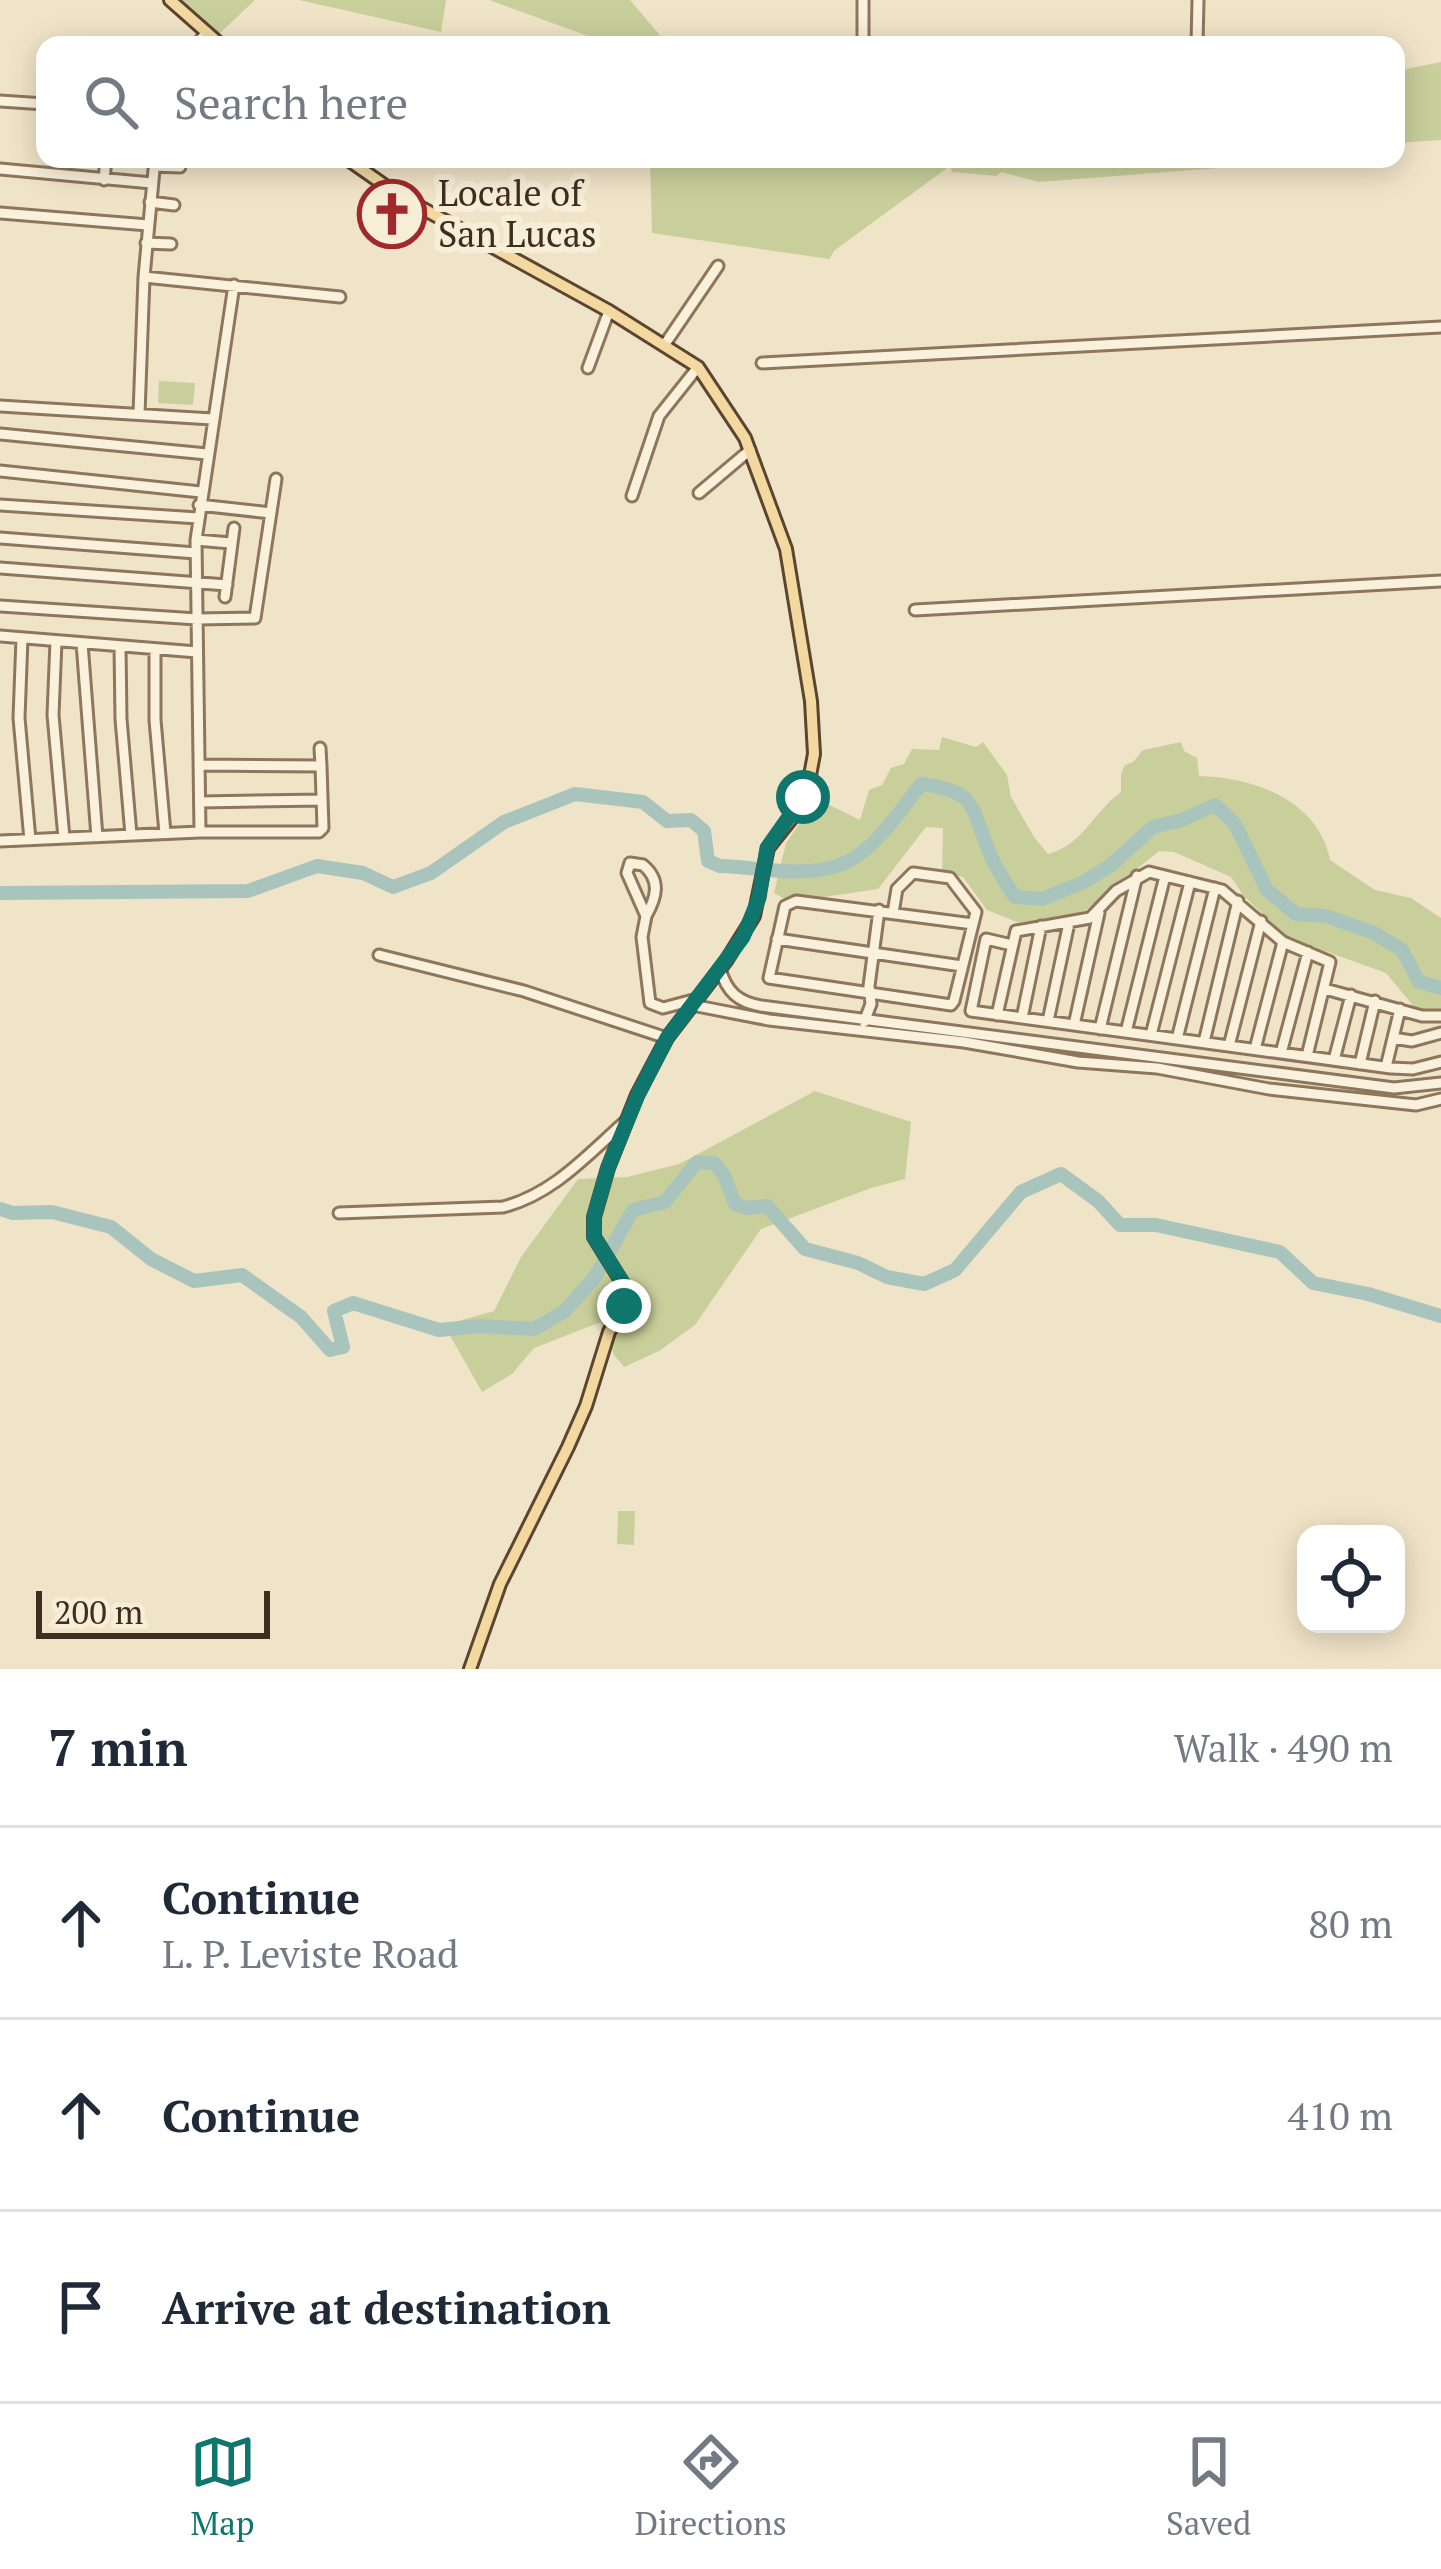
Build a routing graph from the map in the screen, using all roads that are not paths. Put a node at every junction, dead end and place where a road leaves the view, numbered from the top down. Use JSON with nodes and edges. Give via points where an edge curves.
{"nodes":[{"id":1,"x":170,"y":0,"type":"edge"},
{"id":2,"x":863,"y":0,"type":"edge"},
{"id":3,"x":1198,"y":0,"type":"edge"},
{"id":4,"x":207,"y":32,"type":"junction"},
{"id":5,"x":204,"y":36,"type":"edge"},
{"id":6,"x":211,"y":36,"type":"edge"},
{"id":7,"x":862,"y":36,"type":"edge"},
{"id":8,"x":1197,"y":36,"type":"edge"},
{"id":9,"x":0,"y":101,"type":"edge"},
{"id":10,"x":36,"y":103,"type":"edge"},
{"id":11,"x":105,"y":168,"type":"edge"},
{"id":12,"x":153,"y":168,"type":"edge"},
{"id":13,"x":359,"y":168,"type":"edge"},
{"id":14,"x":0,"y":169,"type":"edge"},
{"id":15,"x":104,"y":180,"type":"junction"},
{"id":16,"x":152,"y":183,"type":"junction"},
{"id":17,"x":150,"y":202,"type":"junction"},
{"id":18,"x":174,"y":205,"type":"dead end"},
{"id":19,"x":0,"y":213,"type":"edge"},
{"id":20,"x":148,"y":225,"type":"junction"},
{"id":21,"x":146,"y":243,"type":"junction"},
{"id":22,"x":171,"y":244,"type":"dead end"},
{"id":23,"x":718,"y":266,"type":"dead end"},
{"id":24,"x":144,"y":277,"type":"junction"},
{"id":25,"x":234,"y":285,"type":"junction"},
{"id":26,"x":340,"y":297,"type":"dead end"},
{"id":27,"x":609,"y":311,"type":"junction"},
{"id":28,"x":1441,"y":327,"type":"edge"},
{"id":29,"x":665,"y":344,"type":"junction"},
{"id":30,"x":762,"y":363,"type":"dead end"},
{"id":31,"x":588,"y":368,"type":"dead end"},
{"id":32,"x":698,"y":368,"type":"junction"},
{"id":33,"x":0,"y":406,"type":"edge"},
{"id":34,"x":139,"y":414,"type":"junction"},
{"id":35,"x":212,"y":419,"type":"junction"},
{"id":36,"x":0,"y":434,"type":"edge"},
{"id":37,"x":750,"y":450,"type":"junction"},
{"id":38,"x":207,"y":454,"type":"junction"},
{"id":39,"x":0,"y":471,"type":"edge"},
{"id":40,"x":276,"y":479,"type":"dead end"},
{"id":41,"x":201,"y":492,"type":"junction"},
{"id":42,"x":700,"y":493,"type":"dead end"},
{"id":43,"x":632,"y":496,"type":"dead end"},
{"id":44,"x":0,"y":505,"type":"edge"},
{"id":45,"x":200,"y":505,"type":"junction"},
{"id":46,"x":272,"y":513,"type":"junction"},
{"id":47,"x":198,"y":518,"type":"junction"},
{"id":48,"x":234,"y":528,"type":"dead end"},
{"id":49,"x":0,"y":538,"type":"edge"},
{"id":50,"x":196,"y":540,"type":"junction"},
{"id":51,"x":230,"y":543,"type":"junction"},
{"id":52,"x":196,"y":553,"type":"junction"},
{"id":53,"x":0,"y":568,"type":"edge"},
{"id":54,"x":1441,"y":581,"type":"edge"},
{"id":55,"x":196,"y":584,"type":"junction"},
{"id":56,"x":0,"y":606,"type":"edge"},
{"id":57,"x":915,"y":610,"type":"dead end"},
{"id":58,"x":197,"y":619,"type":"junction"},
{"id":59,"x":0,"y":636,"type":"edge"},
{"id":60,"x":22,"y":638,"type":"junction"},
{"id":61,"x":56,"y":641,"type":"junction"},
{"id":62,"x":82,"y":643,"type":"junction"},
{"id":63,"x":120,"y":646,"type":"junction"},
{"id":64,"x":155,"y":649,"type":"junction"},
{"id":65,"x":197,"y":652,"type":"junction"},
{"id":66,"x":320,"y":748,"type":"dead end"},
{"id":67,"x":199,"y":765,"type":"junction"},
{"id":68,"x":321,"y":766,"type":"junction"},
{"id":69,"x":322,"y":800,"type":"junction"},
{"id":70,"x":200,"y":802,"type":"junction"},
{"id":71,"x":200,"y":832,"type":"junction"},
{"id":72,"x":165,"y":833,"type":"junction"},
{"id":73,"x":131,"y":835,"type":"junction"},
{"id":74,"x":97,"y":837,"type":"junction"},
{"id":75,"x":64,"y":838,"type":"junction"},
{"id":76,"x":31,"y":840,"type":"junction"},
{"id":77,"x":0,"y":841,"type":"edge"},
{"id":78,"x":1137,"y":876,"type":"junction"},
{"id":79,"x":1165,"y":876,"type":"junction"},
{"id":80,"x":1190,"y":882,"type":"junction"},
{"id":81,"x":1215,"y":888,"type":"junction"},
{"id":82,"x":1238,"y":901,"type":"junction"},
{"id":83,"x":1100,"y":908,"type":"junction"},
{"id":84,"x":879,"y":910,"type":"junction"},
{"id":85,"x":893,"y":913,"type":"junction"},
{"id":86,"x":646,"y":916,"type":"junction"},
{"id":87,"x":1262,"y":921,"type":"junction"},
{"id":88,"x":1069,"y":923,"type":"junction"},
{"id":89,"x":973,"y":925,"type":"junction"},
{"id":90,"x":1041,"y":926,"type":"junction"},
{"id":91,"x":777,"y":939,"type":"junction"},
{"id":92,"x":1283,"y":942,"type":"junction"},
{"id":93,"x":1012,"y":945,"type":"junction"},
{"id":94,"x":1309,"y":952,"type":"junction"},
{"id":95,"x":873,"y":953,"type":"junction"},
{"id":96,"x":379,"y":956,"type":"dead end"},
{"id":97,"x":962,"y":966,"type":"junction"},
{"id":98,"x":720,"y":969,"type":"junction"},
{"id":99,"x":1325,"y":989,"type":"junction"},
{"id":100,"x":868,"y":991,"type":"junction"},
{"id":101,"x":1351,"y":995,"type":"junction"},
{"id":102,"x":1375,"y":1001,"type":"junction"},
{"id":103,"x":694,"y":1002,"type":"junction"},
{"id":104,"x":743,"y":1003,"type":"junction"},
{"id":105,"x":1400,"y":1009,"type":"junction"},
{"id":106,"x":740,"y":1015,"type":"junction"},
{"id":107,"x":865,"y":1015,"type":"junction"},
{"id":108,"x":997,"y":1015,"type":"junction"},
{"id":109,"x":1438,"y":1016,"type":"edge"},
{"id":110,"x":1022,"y":1018,"type":"junction"},
{"id":111,"x":1048,"y":1022,"type":"junction"},
{"id":112,"x":1074,"y":1025,"type":"junction"},
{"id":113,"x":1100,"y":1028,"type":"junction"},
{"id":114,"x":863,"y":1031,"type":"junction"},
{"id":115,"x":1126,"y":1032,"type":"junction"},
{"id":116,"x":1441,"y":1034,"type":"edge"},
{"id":117,"x":1151,"y":1035,"type":"junction"},
{"id":118,"x":667,"y":1038,"type":"junction"},
{"id":119,"x":1393,"y":1038,"type":"junction"},
{"id":120,"x":1177,"y":1039,"type":"junction"},
{"id":121,"x":1204,"y":1042,"type":"junction"},
{"id":122,"x":1229,"y":1046,"type":"junction"},
{"id":123,"x":1255,"y":1049,"type":"junction"},
{"id":124,"x":1281,"y":1053,"type":"junction"},
{"id":125,"x":1307,"y":1056,"type":"junction"},
{"id":126,"x":1330,"y":1059,"type":"junction"},
{"id":127,"x":1441,"y":1063,"type":"edge"},
{"id":128,"x":1360,"y":1064,"type":"junction"},
{"id":129,"x":1385,"y":1067,"type":"junction"},
{"id":130,"x":1326,"y":1077,"type":"junction"},
{"id":131,"x":1441,"y":1083,"type":"edge"},
{"id":132,"x":1323,"y":1095,"type":"junction"},
{"id":133,"x":1441,"y":1100,"type":"edge"},
{"id":134,"x":627,"y":1120,"type":"junction"},
{"id":135,"x":339,"y":1213,"type":"dead end"},
{"id":136,"x":470,"y":1669,"type":"edge"}],
"edges":[{"from":1,"to":4,"type":"main road"},
{"from":2,"to":7,"type":"street"},
{"from":3,"to":8,"type":"street"},
{"from":4,"to":5,"type":"street"},
{"from":4,"to":6,"type":"main road"},
{"from":9,"to":10,"type":"street"},
{"from":11,"to":15,"type":"street"},
{"from":12,"to":16,"type":"street"},
{"from":13,"to":27,"type":"main road"},
{"from":14,"to":15,"type":"street"},
{"from":15,"to":16,"type":"street"},
{"from":16,"to":17,"type":"street"},
{"from":17,"to":18,"type":"street"},
{"from":17,"to":20,"type":"street"},
{"from":19,"to":20,"type":"street"},
{"from":20,"to":21,"type":"street"},
{"from":21,"to":22,"type":"street"},
{"from":21,"to":24,"type":"street"},
{"from":23,"to":29,"type":"street"},
{"from":24,"to":25,"type":"street"},
{"from":24,"to":34,"type":"street"},
{"from":25,"to":26,"type":"street"},
{"from":25,"to":35,"type":"street"},
{"from":27,"to":29,"type":"main road"},
{"from":27,"to":31,"type":"street"},
{"from":28,"to":30,"type":"street"},
{"from":29,"to":32,"type":"main road"},
{"from":32,"to":37,"type":"main road"},
{"from":32,"to":43,"type":"street","via":[[659,416]]},
{"from":33,"to":34,"type":"street"},
{"from":34,"to":35,"type":"street"},
{"from":35,"to":38,"type":"street"},
{"from":36,"to":38,"type":"street"},
{"from":37,"to":42,"type":"street"},
{"from":37,"to":98,"type":"main road","via":[[791,573],[814,754],[803,797],[767,848],[743,937]]},
{"from":38,"to":41,"type":"street"},
{"from":39,"to":41,"type":"street"},
{"from":40,"to":46,"type":"street"},
{"from":41,"to":45,"type":"street"},
{"from":44,"to":47,"type":"street"},
{"from":45,"to":46,"type":"street"},
{"from":45,"to":47,"type":"street"},
{"from":46,"to":58,"type":"street","via":[[256,617]]},
{"from":47,"to":50,"type":"street"},
{"from":48,"to":51,"type":"street"},
{"from":49,"to":52,"type":"street"},
{"from":50,"to":51,"type":"street"},
{"from":50,"to":52,"type":"street"},
{"from":51,"to":55,"type":"street","via":[[226,591]]},
{"from":52,"to":55,"type":"street"},
{"from":53,"to":55,"type":"street"},
{"from":54,"to":57,"type":"street"},
{"from":55,"to":58,"type":"street"},
{"from":56,"to":58,"type":"street"},
{"from":58,"to":65,"type":"street"},
{"from":59,"to":60,"type":"street"},
{"from":60,"to":61,"type":"street"},
{"from":60,"to":76,"type":"street","via":[[19,718]]},
{"from":61,"to":62,"type":"street"},
{"from":61,"to":75,"type":"street","via":[[53,715]]},
{"from":62,"to":63,"type":"street"},
{"from":62,"to":74,"type":"street"},
{"from":63,"to":64,"type":"street"},
{"from":63,"to":73,"type":"street"},
{"from":64,"to":65,"type":"street"},
{"from":64,"to":72,"type":"street"},
{"from":65,"to":67,"type":"street"},
{"from":66,"to":68,"type":"street"},
{"from":67,"to":68,"type":"street"},
{"from":67,"to":70,"type":"street"},
{"from":68,"to":69,"type":"street"},
{"from":69,"to":70,"type":"street"},
{"from":69,"to":71,"type":"street","via":[[320,832]]},
{"from":70,"to":71,"type":"street"},
{"from":71,"to":72,"type":"street"},
{"from":72,"to":73,"type":"street"},
{"from":73,"to":74,"type":"street"},
{"from":74,"to":75,"type":"street"},
{"from":75,"to":76,"type":"street"},
{"from":76,"to":77,"type":"street"},
{"from":78,"to":79,"type":"street"},
{"from":78,"to":83,"type":"street"},
{"from":78,"to":113,"type":"street"},
{"from":79,"to":80,"type":"street"},
{"from":79,"to":115,"type":"street"},
{"from":80,"to":81,"type":"street"},
{"from":80,"to":117,"type":"street"},
{"from":81,"to":82,"type":"street"},
{"from":81,"to":120,"type":"street"},
{"from":82,"to":87,"type":"street"},
{"from":82,"to":121,"type":"street"},
{"from":83,"to":88,"type":"street"},
{"from":83,"to":112,"type":"street"},
{"from":84,"to":85,"type":"street"},
{"from":84,"to":91,"type":"street","via":[[789,903]]},
{"from":84,"to":95,"type":"street"},
{"from":85,"to":89,"type":"street"},
{"from":85,"to":89,"type":"street","via":[[897,889],[913,873],[950,878],[976,912]]},
{"from":86,"to":86,"type":"street","via":[[655,880],[630,863],[628,873]]},
{"from":86,"to":103,"type":"street","via":[[650,1003]]},
{"from":87,"to":92,"type":"street"},
{"from":87,"to":122,"type":"street"},
{"from":88,"to":90,"type":"street"},
{"from":88,"to":111,"type":"street"},
{"from":89,"to":97,"type":"street"},
{"from":90,"to":93,"type":"street","via":[[1018,929]]},
{"from":90,"to":110,"type":"street"},
{"from":91,"to":95,"type":"street"},
{"from":91,"to":100,"type":"street","via":[[770,979]]},
{"from":92,"to":94,"type":"street"},
{"from":92,"to":123,"type":"street"},
{"from":93,"to":108,"type":"street"},
{"from":93,"to":108,"type":"street","via":[[986,940],[969,1006]]},
{"from":94,"to":99,"type":"street","via":[[1331,964]]},
{"from":94,"to":124,"type":"street"},
{"from":95,"to":97,"type":"street"},
{"from":95,"to":100,"type":"street"},
{"from":96,"to":118,"type":"street","via":[[524,991]]},
{"from":97,"to":100,"type":"street","via":[[951,1005]]},
{"from":98,"to":103,"type":"main road"},
{"from":98,"to":104,"type":"street"},
{"from":99,"to":101,"type":"street"},
{"from":99,"to":125,"type":"street"},
{"from":100,"to":107,"type":"street"},
{"from":101,"to":102,"type":"street"},
{"from":101,"to":126,"type":"street"},
{"from":102,"to":105,"type":"street"},
{"from":102,"to":128,"type":"street"},
{"from":103,"to":106,"type":"street"},
{"from":103,"to":118,"type":"main road"},
{"from":104,"to":106,"type":"street"},
{"from":104,"to":107,"type":"street"},
{"from":105,"to":109,"type":"street"},
{"from":105,"to":119,"type":"street"},
{"from":106,"to":114,"type":"street"},
{"from":107,"to":114,"type":"street"},
{"from":107,"to":130,"type":"street"},
{"from":108,"to":110,"type":"street"},
{"from":109,"to":116,"type":"street"},
{"from":110,"to":111,"type":"street"},
{"from":111,"to":112,"type":"street"},
{"from":112,"to":113,"type":"street"},
{"from":113,"to":115,"type":"street"},
{"from":114,"to":132,"type":"street"},
{"from":115,"to":117,"type":"street"},
{"from":116,"to":119,"type":"street"},
{"from":117,"to":120,"type":"street"},
{"from":118,"to":134,"type":"main road"},
{"from":119,"to":129,"type":"street"},
{"from":120,"to":121,"type":"street"},
{"from":121,"to":122,"type":"street"},
{"from":122,"to":123,"type":"street"},
{"from":123,"to":124,"type":"street"},
{"from":124,"to":125,"type":"street"},
{"from":125,"to":126,"type":"street"},
{"from":126,"to":128,"type":"street"},
{"from":126,"to":130,"type":"street"},
{"from":127,"to":129,"type":"street"},
{"from":128,"to":129,"type":"street"},
{"from":130,"to":131,"type":"street","via":[[1394,1088]]},
{"from":130,"to":132,"type":"street"},
{"from":132,"to":133,"type":"street","via":[[1416,1105]]},
{"from":134,"to":135,"type":"street","via":[[524,1202]]},
{"from":134,"to":136,"type":"main road","via":[[594,1217],[596,1243],[625,1286],[624,1306]]}]}
